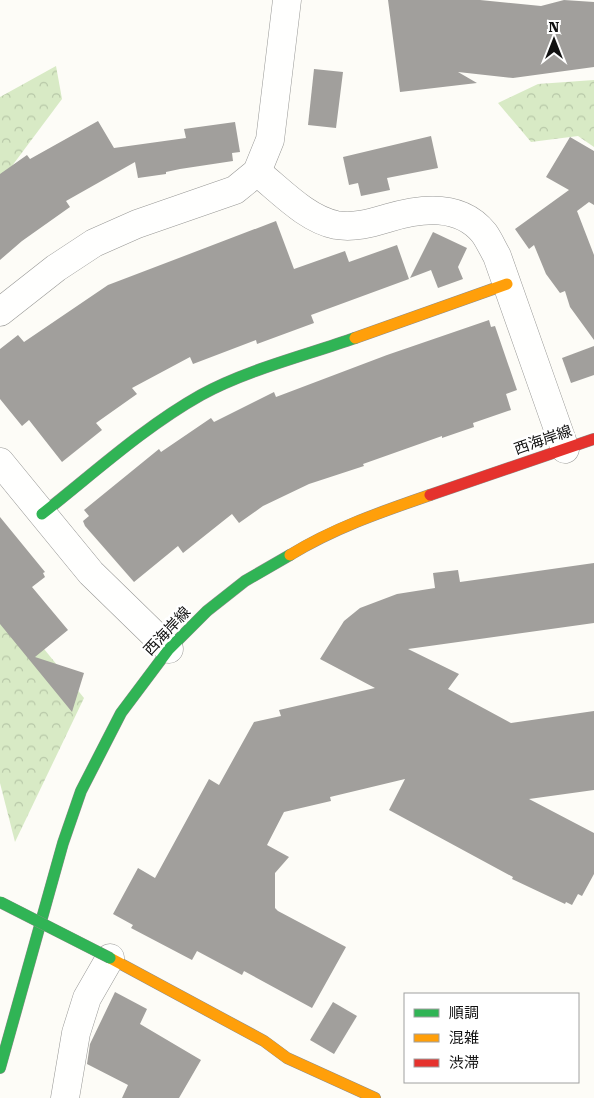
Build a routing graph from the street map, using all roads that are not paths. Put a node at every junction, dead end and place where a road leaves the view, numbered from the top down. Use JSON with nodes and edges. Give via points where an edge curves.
{"nodes":[{"id":1,"x":287,"y":0,"type":"edge"},
{"id":2,"x":257,"y":172,"type":"junction"},
{"id":3,"x":507,"y":284,"type":"junction"},
{"id":4,"x":0,"y":312,"type":"edge"},
{"id":5,"x":594,"y":439,"type":"edge"},
{"id":6,"x":565,"y":449,"type":"junction"},
{"id":7,"x":0,"y":462,"type":"edge"},
{"id":8,"x":42,"y":514,"type":"junction"},
{"id":9,"x":169,"y":649,"type":"junction"},
{"id":10,"x":0,"y":902,"type":"edge"},
{"id":11,"x":110,"y":958,"type":"junction"},
{"id":12,"x":0,"y":1068,"type":"edge"},
{"id":13,"x":65,"y":1098,"type":"edge"},
{"id":14,"x":375,"y":1098,"type":"edge"}],
"edges":[{"from":1,"to":2,"type":"street","via":[[270,140]]},
{"from":2,"to":3,"type":"street","via":[[315,217],[334,224],[360,225],[421,210],[457,213],[484,232]]},
{"from":2,"to":4,"type":"street","via":[[235,190],[137,224],[94,243]]},
{"from":3,"to":6,"type":"street"},
{"from":3,"to":8,"type":"street","via":[[203,394],[163,418]]},
{"from":5,"to":6,"type":"street","name":"西海岸線"},
{"from":6,"to":9,"type":"street","name":"西海岸線","via":[[358,520],[320,537],[239,585],[200,617]]},
{"from":7,"to":8,"type":"street"},
{"from":8,"to":9,"type":"street","via":[[113,596]]},
{"from":9,"to":12,"type":"street","name":"西海岸線","via":[[121,713],[81,791],[63,843]]},
{"from":10,"to":11,"type":"street","bridge":true},
{"from":11,"to":13,"type":"street","via":[[87,998],[78,1024]]},
{"from":11,"to":14,"type":"street","via":[[264,1041],[287,1058]]}]}
